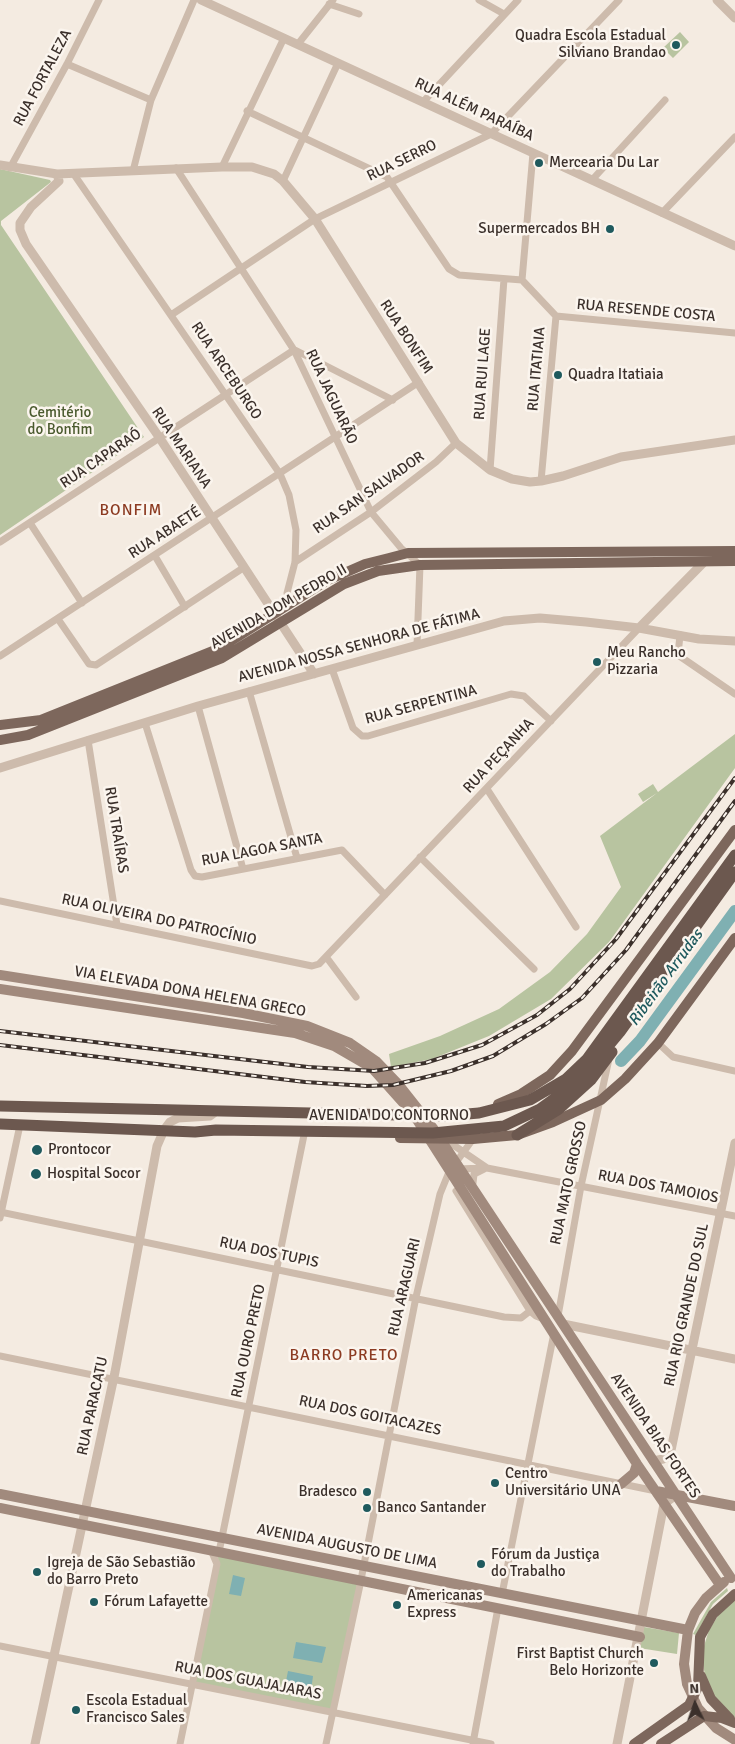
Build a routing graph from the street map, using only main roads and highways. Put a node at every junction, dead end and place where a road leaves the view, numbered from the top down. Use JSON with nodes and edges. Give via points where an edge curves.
{"nodes":[{"id":1,"x":735,"y":551,"type":"edge"},
{"id":2,"x":735,"y":561,"type":"edge"},
{"id":3,"x":277,"y":620,"type":"junction"},
{"id":4,"x":0,"y":725,"type":"edge"},
{"id":5,"x":0,"y":740,"type":"edge"},
{"id":6,"x":735,"y":830,"type":"edge"},
{"id":7,"x":735,"y":840,"type":"edge"},
{"id":8,"x":735,"y":855,"type":"edge"},
{"id":9,"x":708,"y":864,"type":"junction"},
{"id":10,"x":735,"y":872,"type":"edge"},
{"id":11,"x":735,"y":938,"type":"edge"},
{"id":12,"x":0,"y":976,"type":"edge"},
{"id":13,"x":0,"y":989,"type":"edge"},
{"id":14,"x":620,"y":1032,"type":"junction"},
{"id":15,"x":374,"y":1065,"type":"junction"},
{"id":16,"x":0,"y":1106,"type":"edge"},
{"id":17,"x":479,"y":1113,"type":"junction"},
{"id":18,"x":0,"y":1124,"type":"edge"},
{"id":19,"x":195,"y":1132,"type":"junction"},
{"id":20,"x":517,"y":1135,"type":"junction"},
{"id":21,"x":546,"y":1298,"type":"joint"},
{"id":22,"x":532,"y":1306,"type":"joint"},
{"id":23,"x":637,"y":1464,"type":"junction"},
{"id":24,"x":621,"y":1484,"type":"road end"},
{"id":25,"x":656,"y":1491,"type":"junction"},
{"id":26,"x":0,"y":1494,"type":"edge"},
{"id":27,"x":676,"y":1495,"type":"junction"},
{"id":28,"x":735,"y":1506,"type":"edge"},
{"id":29,"x":0,"y":1508,"type":"edge"},
{"id":30,"x":733,"y":1577,"type":"edge"},
{"id":31,"x":720,"y":1585,"type":"junction"},
{"id":32,"x":735,"y":1594,"type":"edge"},
{"id":33,"x":688,"y":1630,"type":"junction"},
{"id":34,"x":640,"y":1637,"type":"road end"},
{"id":35,"x":699,"y":1668,"type":"junction"},
{"id":36,"x":692,"y":1698,"type":"junction"},
{"id":37,"x":704,"y":1716,"type":"junction"},
{"id":38,"x":735,"y":1723,"type":"edge"},
{"id":39,"x":735,"y":1740,"type":"edge"},
{"id":40,"x":634,"y":1744,"type":"edge"},
{"id":41,"x":661,"y":1744,"type":"edge"}],
"edges":[{"from":1,"to":3,"type":"main road","name":"AVENIDA DOM PEDRO II","via":[[408,554],[346,572],[289,605]]},
{"from":2,"to":3,"type":"main road","name":"AVENIDA DOM PEDRO II","via":[[420,565],[378,571],[344,584]]},
{"from":3,"to":4,"type":"main road","name":"AVENIDA DOM PEDRO II","via":[[218,649],[41,720]]},
{"from":3,"to":5,"type":"main road","name":"AVENIDA DOM PEDRO II","via":[[222,658],[28,735]]},
{"from":6,"to":9,"type":"main road","name":"AVENIDA DO CONTORNO"},
{"from":7,"to":9,"type":"main road"},
{"from":8,"to":17,"type":"highway","name":"AVENIDA DO CONTORNO","via":[[587,1059],[545,1093],[512,1106]]},
{"from":9,"to":17,"type":"main road","name":"AVENIDA DO CONTORNO","via":[[572,1052],[550,1075],[522,1094]]},
{"from":10,"to":14,"type":"highway","name":"AVENIDA DO CONTORNO"},
{"from":11,"to":20,"type":"main road","name":"AVENIDA DO CONTORNO","via":[[658,1043],[625,1079],[601,1100]]},
{"from":12,"to":15,"type":"main road","name":"VIA ELEVADA DONA HELENA GRECO","via":[[243,1013],[307,1026],[350,1043]]},
{"from":13,"to":15,"type":"main road","name":"VIA ELEVADA DONA HELENA GRECO","via":[[295,1033],[334,1046]]},
{"from":14,"to":19,"type":"highway","name":"AVENIDA DO CONTORNO","via":[[572,1087],[540,1109],[504,1126],[433,1134]]},
{"from":14,"to":20,"type":"highway","via":[[609,1057],[591,1080],[559,1109]]},
{"from":15,"to":21,"type":"main road","name":"VIA ELEVADA DONA HELENA GRECO","via":[[399,1085],[434,1128]]},
{"from":15,"to":22,"type":"main road","name":"VIA ELEVADA DONA HELENA GRECO","via":[[414,1115]]},
{"from":16,"to":17,"type":"highway","name":"AVENIDA DO CONTORNO","via":[[444,1116]]},
{"from":18,"to":19,"type":"highway","name":"AVENIDA DO CONTORNO"},
{"from":19,"to":20,"type":"main road","name":"AVENIDA DO CONTORNO","via":[[446,1140]]},
{"from":21,"to":27,"type":"main road","name":"AVENIDA BIAS FORTES"},
{"from":22,"to":23,"type":"main road","name":"AVENIDA BIAS FORTES","via":[[546,1320]]},
{"from":23,"to":24,"type":"main road","via":[[634,1473]]},
{"from":23,"to":25,"type":"main road","name":"AVENIDA BIAS FORTES"},
{"from":25,"to":27,"type":"main road","name":"RUA DOS GOITACAZES"},
{"from":25,"to":31,"type":"main road","name":"AVENIDA BIAS FORTES"},
{"from":26,"to":33,"type":"main road","name":"AVENIDA AUGUSTO DE LIMA"},
{"from":27,"to":28,"type":"main road","name":"RUA DOS GOITACAZES"},
{"from":27,"to":30,"type":"main road","name":"AVENIDA BIAS FORTES"},
{"from":29,"to":34,"type":"main road","name":"AVENIDA AUGUSTO DE LIMA"},
{"from":30,"to":31,"type":"main road"},
{"from":31,"to":33,"type":"main road","via":[[706,1598]]},
{"from":32,"to":35,"type":"main road","via":[[719,1606],[705,1625],[699,1643]]},
{"from":33,"to":36,"type":"main road","via":[[684,1664]]},
{"from":35,"to":36,"type":"main road","via":[[698,1687]]},
{"from":35,"to":38,"type":"main road","via":[[711,1699]]},
{"from":36,"to":37,"type":"main road"},
{"from":36,"to":40,"type":"main road","via":[[685,1709]]},
{"from":37,"to":38,"type":"main road"},
{"from":37,"to":39,"type":"main road"},
{"from":37,"to":41,"type":"main road"}]}
